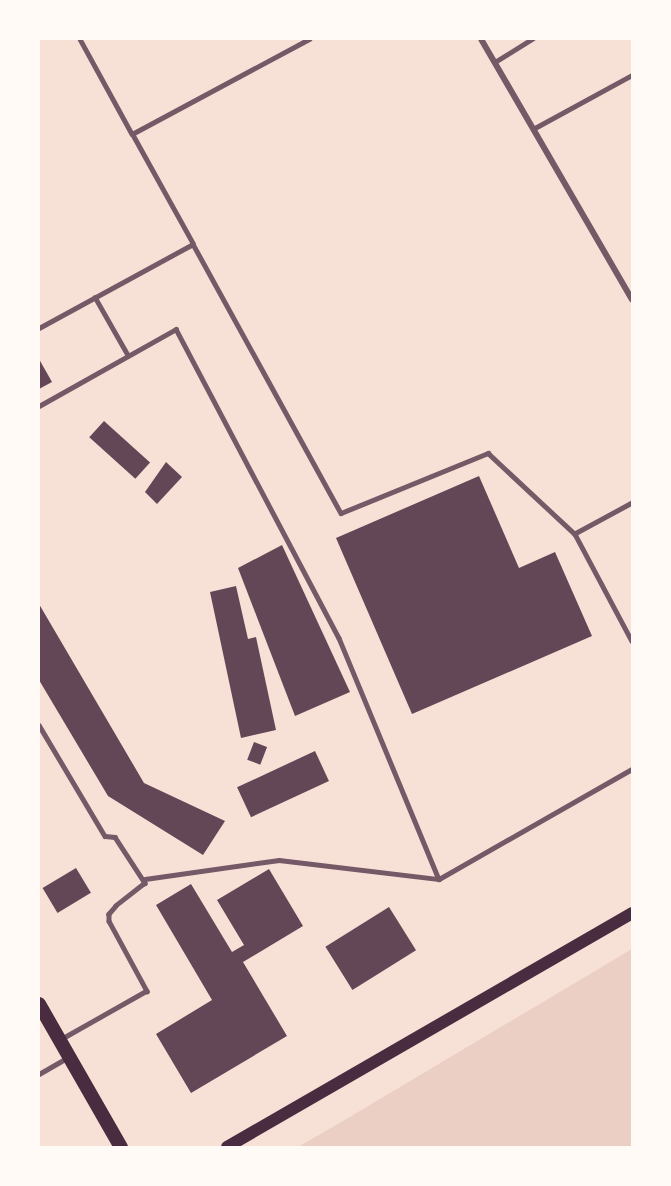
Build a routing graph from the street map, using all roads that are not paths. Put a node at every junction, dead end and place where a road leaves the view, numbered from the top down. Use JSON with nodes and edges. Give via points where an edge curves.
{"nodes":[{"id":1,"x":80,"y":39,"type":"edge"},
{"id":2,"x":309,"y":39,"type":"edge"},
{"id":3,"x":481,"y":39,"type":"edge"},
{"id":4,"x":532,"y":39,"type":"edge"},
{"id":5,"x":495,"y":62,"type":"junction"},
{"id":6,"x":632,"y":75,"type":"edge"},
{"id":7,"x":533,"y":129,"type":"junction"},
{"id":8,"x":132,"y":134,"type":"junction"},
{"id":9,"x":193,"y":244,"type":"junction"},
{"id":10,"x":95,"y":297,"type":"junction"},
{"id":11,"x":632,"y":299,"type":"edge"},
{"id":12,"x":39,"y":328,"type":"edge"},
{"id":13,"x":128,"y":355,"type":"junction"},
{"id":14,"x":39,"y":406,"type":"edge"},
{"id":15,"x":632,"y":503,"type":"edge"},
{"id":16,"x":575,"y":534,"type":"junction"},
{"id":17,"x":632,"y":641,"type":"edge"},
{"id":18,"x":39,"y":725,"type":"edge"},
{"id":19,"x":632,"y":769,"type":"edge"},
{"id":20,"x":145,"y":879,"type":"junction"},
{"id":21,"x":439,"y":879,"type":"junction"},
{"id":22,"x":632,"y":913,"type":"edge"},
{"id":23,"x":39,"y":1004,"type":"edge"},
{"id":24,"x":60,"y":1040,"type":"junction"},
{"id":25,"x":70,"y":1056,"type":"junction"},
{"id":26,"x":39,"y":1074,"type":"edge"},
{"id":27,"x":121,"y":1147,"type":"edge"},
{"id":28,"x":227,"y":1147,"type":"edge"}],
"edges":[{"from":1,"to":8,"type":"lane"},
{"from":2,"to":8,"type":"lane"},
{"from":3,"to":5,"type":"street"},
{"from":4,"to":5,"type":"lane"},
{"from":5,"to":7,"type":"street"},
{"from":6,"to":7,"type":"lane"},
{"from":7,"to":11,"type":"street"},
{"from":8,"to":9,"type":"lane"},
{"from":9,"to":10,"type":"lane"},
{"from":9,"to":16,"type":"lane","via":[[341,513],[488,453]]},
{"from":10,"to":12,"type":"lane"},
{"from":10,"to":13,"type":"lane"},
{"from":13,"to":14,"type":"lane"},
{"from":13,"to":21,"type":"lane","via":[[176,329],[339,639]]},
{"from":15,"to":16,"type":"lane"},
{"from":16,"to":17,"type":"lane"},
{"from":18,"to":20,"type":"lane","via":[[105,836],[115,837]]},
{"from":19,"to":21,"type":"lane"},
{"from":20,"to":21,"type":"lane","via":[[279,860]]},
{"from":20,"to":24,"type":"lane","via":[[140,891],[109,914],[109,921],[147,991]]},
{"from":22,"to":28,"type":"main road"},
{"from":23,"to":24,"type":"main road"},
{"from":24,"to":25,"type":"main road"},
{"from":25,"to":26,"type":"lane"},
{"from":25,"to":27,"type":"main road"}]}
